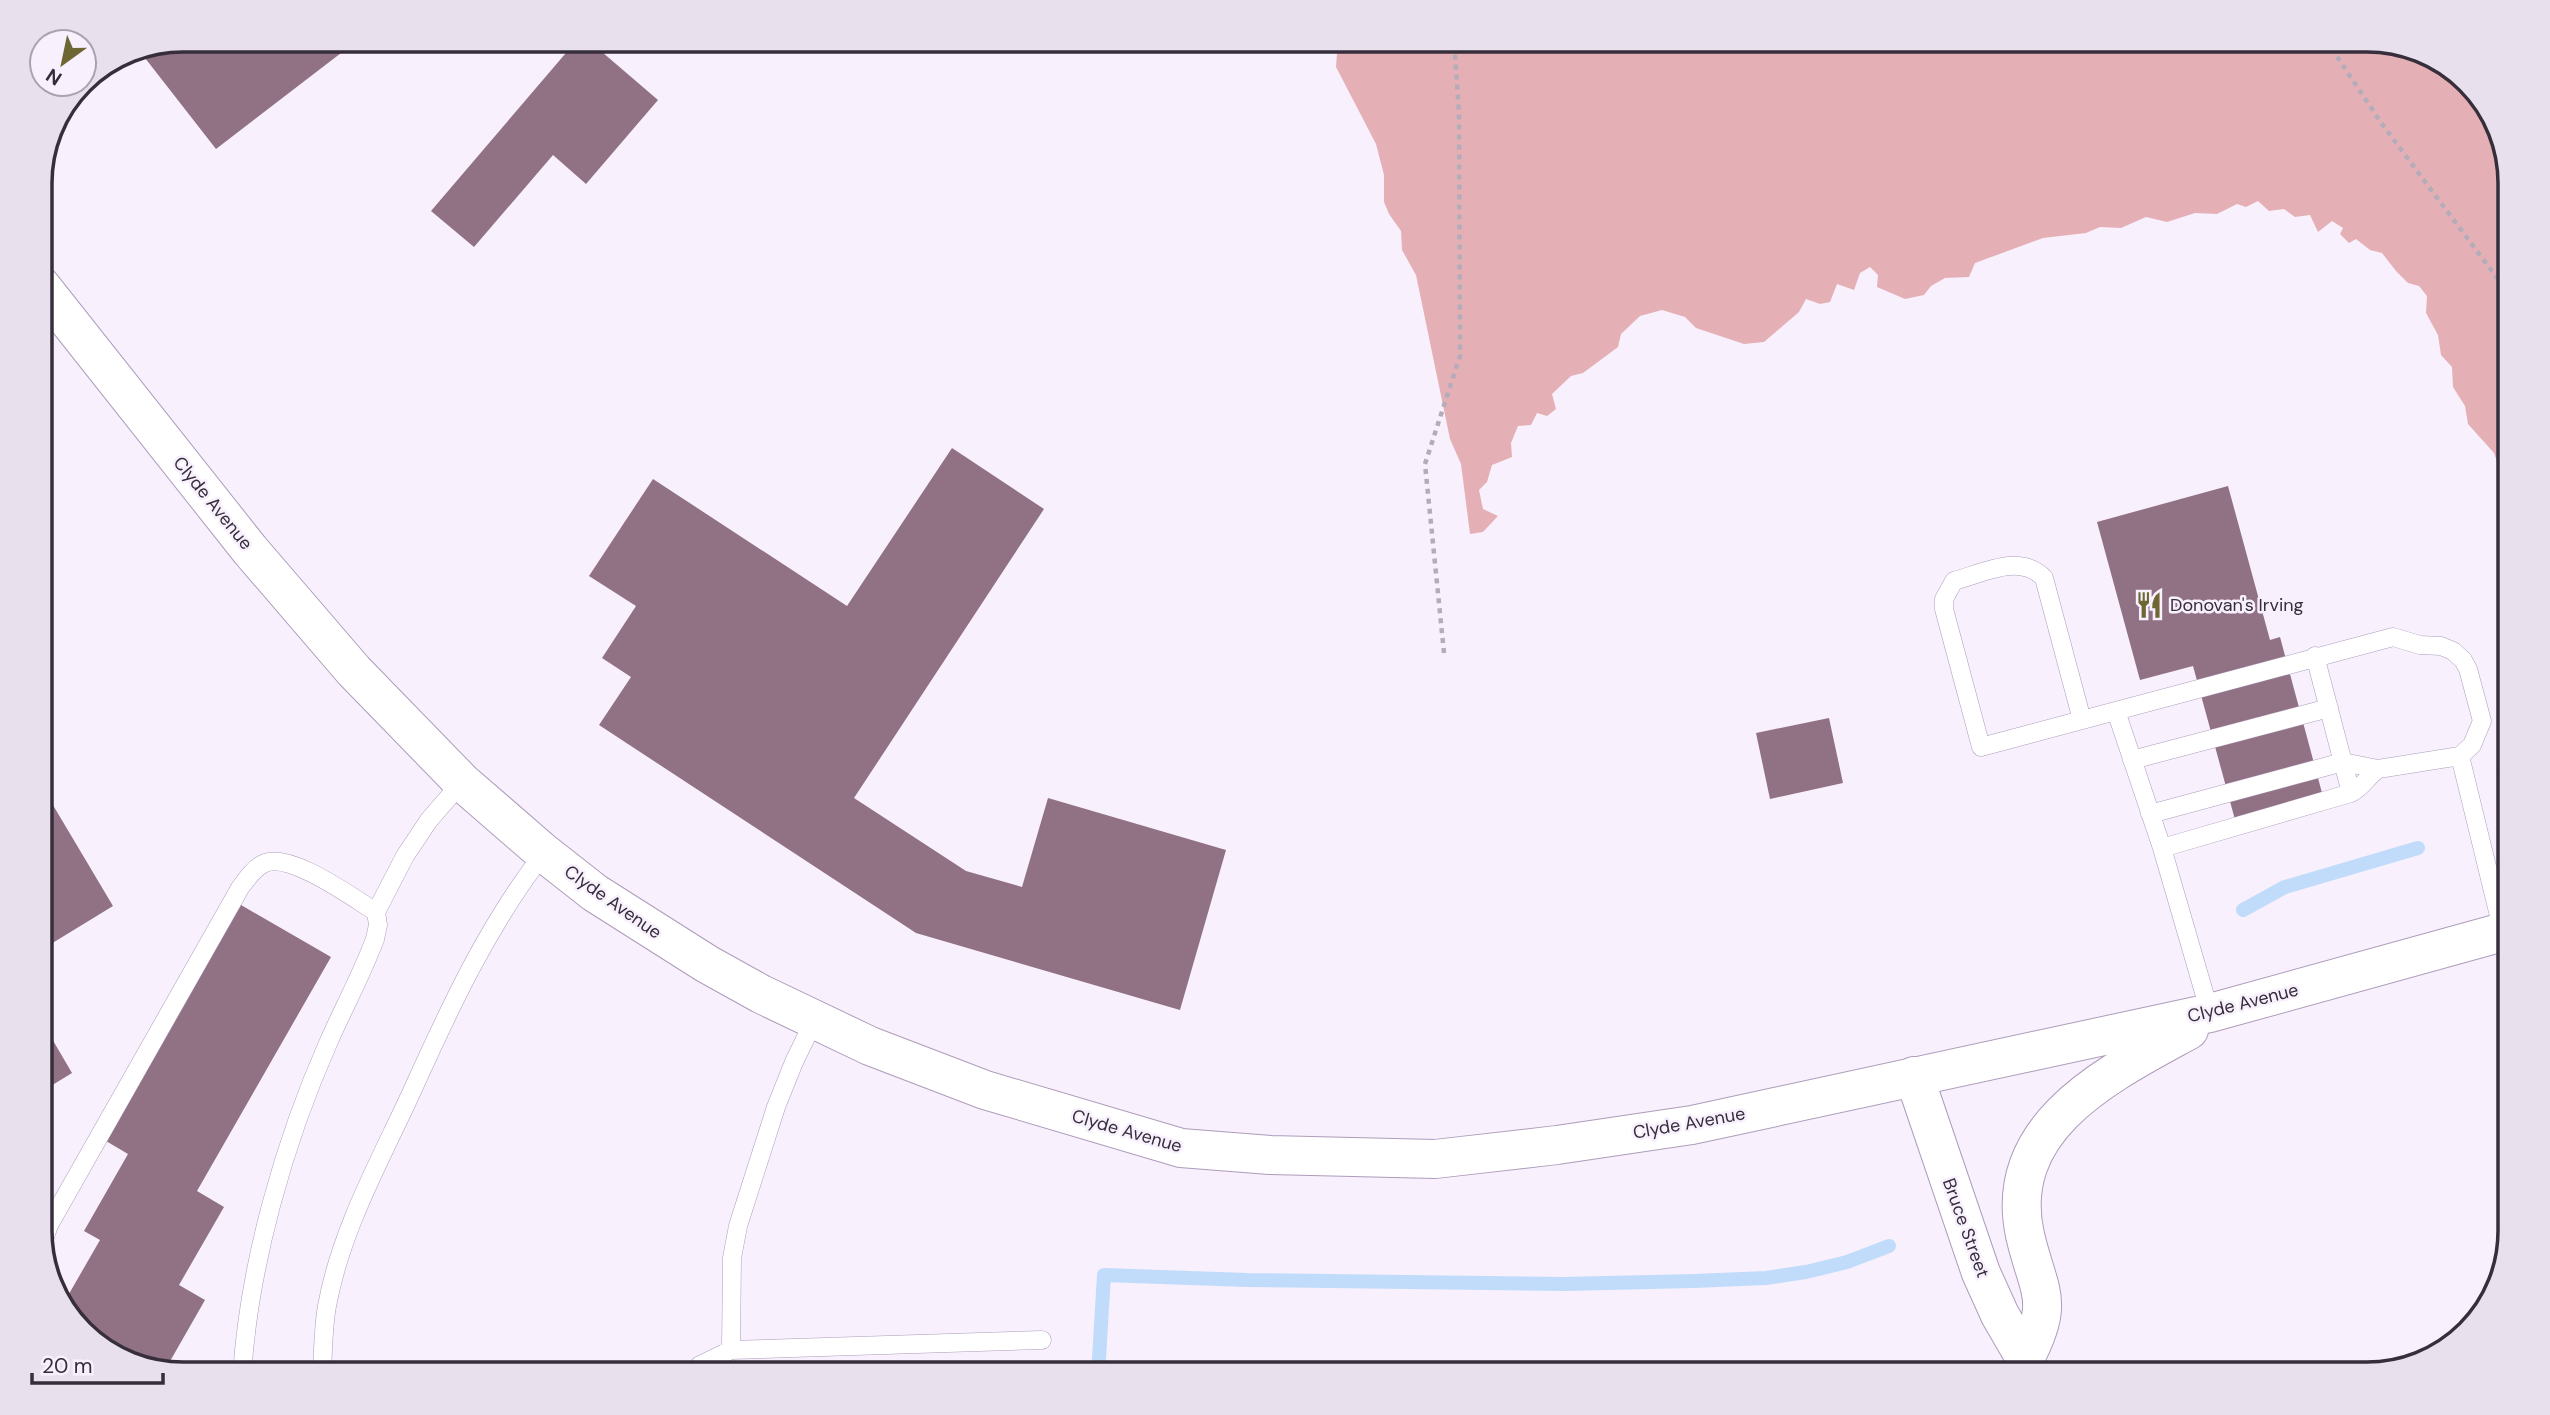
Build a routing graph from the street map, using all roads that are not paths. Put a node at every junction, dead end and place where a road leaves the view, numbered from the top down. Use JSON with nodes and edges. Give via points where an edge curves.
{"nodes":[{"id":1,"x":53,"y":301,"type":"edge"},
{"id":2,"x":2315,"y":656,"type":"junction"},
{"id":3,"x":2329,"y":708,"type":"junction"},
{"id":4,"x":2116,"y":711,"type":"junction"},
{"id":5,"x":2082,"y":720,"type":"junction"},
{"id":6,"x":2460,"y":756,"type":"junction"},
{"id":7,"x":2132,"y":760,"type":"junction"},
{"id":8,"x":2343,"y":762,"type":"junction"},
{"id":9,"x":2378,"y":769,"type":"junction"},
{"id":10,"x":462,"y":782,"type":"junction"},
{"id":11,"x":2351,"y":793,"type":"junction"},
{"id":12,"x":2150,"y":814,"type":"junction"},
{"id":13,"x":2162,"y":848,"type":"junction"},
{"id":14,"x":544,"y":853,"type":"junction"},
{"id":15,"x":2498,"y":899,"type":"edge"},
{"id":16,"x":376,"y":912,"type":"junction"},
{"id":17,"x":2498,"y":933,"type":"edge"},
{"id":18,"x":2220,"y":1010,"type":"junction"},
{"id":19,"x":814,"y":1021,"type":"junction"},
{"id":20,"x":1914,"y":1076,"type":"junction"},
{"id":21,"x":53,"y":1218,"type":"edge"},
{"id":22,"x":1042,"y":1340,"type":"dead end"},
{"id":23,"x":731,"y":1350,"type":"junction"},
{"id":24,"x":244,"y":1362,"type":"edge"},
{"id":25,"x":323,"y":1362,"type":"edge"},
{"id":26,"x":707,"y":1362,"type":"edge"},
{"id":27,"x":2025,"y":1362,"type":"edge"},
{"id":28,"x":2028,"y":1362,"type":"edge"}],
"edges":[{"from":1,"to":10,"type":"street","name":"Clyde Avenue","via":[[250,550],[354,671]]},
{"from":2,"to":3,"type":"lane"},
{"from":2,"to":4,"type":"lane"},
{"from":2,"to":6,"type":"lane","via":[[2393,637],[2453,651],[2468,669],[2482,721],[2472,746]]},
{"from":3,"to":7,"type":"lane"},
{"from":3,"to":8,"type":"lane"},
{"from":4,"to":5,"type":"lane"},
{"from":4,"to":7,"type":"lane"},
{"from":5,"to":5,"type":"lane","via":[[2044,578],[2017,564],[1954,581],[1944,609],[1981,747]]},
{"from":6,"to":9,"type":"lane"},
{"from":6,"to":15,"type":"lane"},
{"from":7,"to":12,"type":"lane"},
{"from":8,"to":9,"type":"lane"},
{"from":8,"to":11,"type":"lane"},
{"from":8,"to":12,"type":"lane"},
{"from":9,"to":11,"type":"lane"},
{"from":10,"to":14,"type":"street","name":"Clyde Avenue"},
{"from":10,"to":16,"type":"lane","via":[[405,856]]},
{"from":11,"to":13,"type":"lane"},
{"from":12,"to":13,"type":"lane"},
{"from":13,"to":18,"type":"lane"},
{"from":14,"to":19,"type":"street","name":"Clyde Avenue","via":[[649,929]]},
{"from":14,"to":25,"type":"lane","via":[[483,944],[349,1231],[327,1307]]},
{"from":16,"to":21,"type":"lane","via":[[280,860],[263,863],[251,873]]},
{"from":16,"to":24,"type":"lane","via":[[375,939],[324,1053],[272,1204],[260,1249]]},
{"from":17,"to":18,"type":"street","name":"Clyde Avenue"},
{"from":18,"to":20,"type":"street","name":"Clyde Avenue"},
{"from":18,"to":28,"type":"street","via":[[2083,1094],[2037,1147],[2028,1168],[2022,1212],[2043,1296],[2043,1316]]},
{"from":19,"to":20,"type":"street","name":"Clyde Avenue","via":[[985,1090],[1181,1147],[1270,1156],[1434,1159],[1544,1146],[1692,1125]]},
{"from":19,"to":23,"type":"lane","via":[[776,1107],[738,1226],[732,1258]]},
{"from":20,"to":27,"type":"street","name":"Bruce Street","via":[[1977,1263]]},
{"from":22,"to":23,"type":"lane"},
{"from":23,"to":26,"type":"lane"}]}
